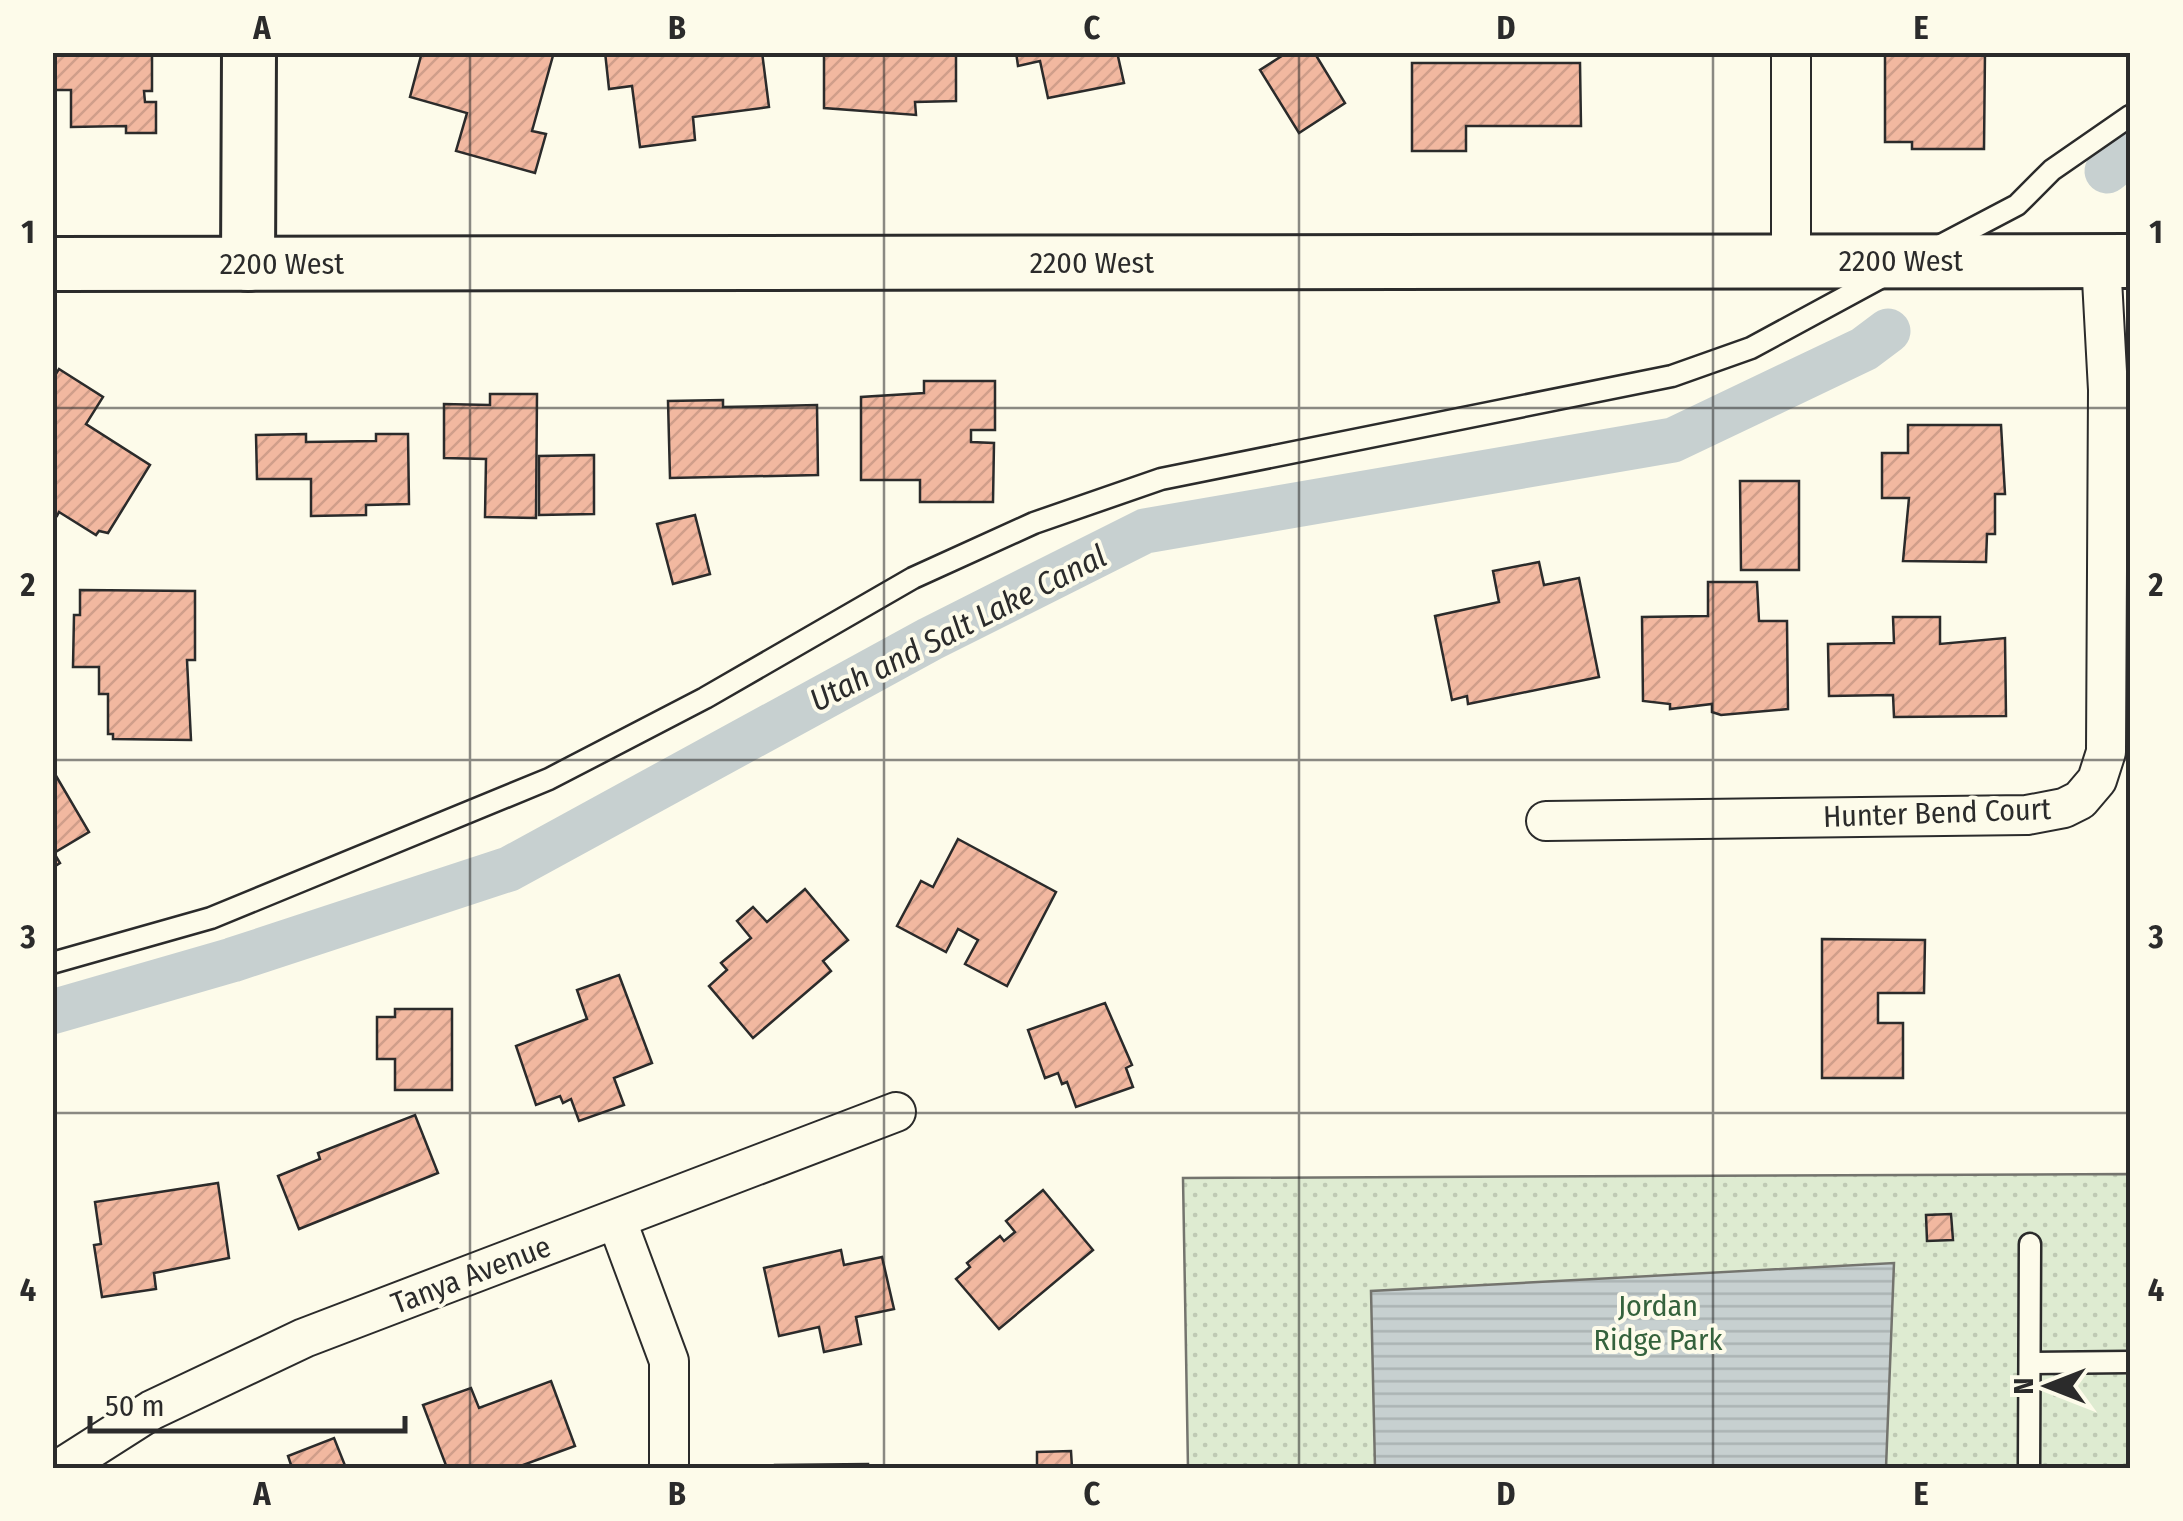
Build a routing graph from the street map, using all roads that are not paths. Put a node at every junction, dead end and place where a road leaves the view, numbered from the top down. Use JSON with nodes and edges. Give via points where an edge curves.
{"nodes":[{"id":1,"x":248,"y":52,"type":"edge"},
{"id":2,"x":1791,"y":52,"type":"edge"},
{"id":3,"x":2130,"y":116,"type":"edge"},
{"id":4,"x":1912,"y":261,"type":"junction"},
{"id":5,"x":2116,"y":261,"type":"edge"},
{"id":6,"x":1791,"y":262,"type":"junction"},
{"id":7,"x":52,"y":264,"type":"edge"},
{"id":8,"x":248,"y":264,"type":"junction"},
{"id":9,"x":1546,"y":821,"type":"dead end"},
{"id":10,"x":52,"y":963,"type":"edge"},
{"id":11,"x":896,"y":1112,"type":"dead end"},
{"id":12,"x":617,"y":1221,"type":"junction"},
{"id":13,"x":2030,"y":1244,"type":"dead end"},
{"id":14,"x":2130,"y":1362,"type":"edge"},
{"id":15,"x":2030,"y":1363,"type":"junction"},
{"id":16,"x":61,"y":1468,"type":"edge"},
{"id":17,"x":669,"y":1468,"type":"edge"},
{"id":18,"x":2029,"y":1468,"type":"edge"}],
"edges":[{"from":1,"to":8,"type":"street"},
{"from":2,"to":6,"type":"street"},
{"from":3,"to":4,"type":"lane","via":[[2052,170],[2017,204]]},
{"from":4,"to":5,"type":"street","name":"2200 West"},
{"from":4,"to":6,"type":"street","name":"2200 West"},
{"from":4,"to":10,"type":"lane","via":[[1751,348],[1672,376],[1161,480],[1034,523],[913,578],[549,779],[212,918]]},
{"from":5,"to":9,"type":"street","name":"Hunter Bend Court","via":[[2108,390],[2108,724],[2096,780],[2080,800],[2027,815]]},
{"from":6,"to":8,"type":"street","name":"2200 West"},
{"from":7,"to":8,"type":"street","name":"2200 West"},
{"from":11,"to":12,"type":"street","name":"Tanya Avenue"},
{"from":12,"to":16,"type":"street","name":"Tanya Avenue","via":[[271,1353],[152,1410]]},
{"from":12,"to":17,"type":"street","via":[[669,1361]]},
{"from":13,"to":15,"type":"lane"},
{"from":14,"to":15,"type":"lane"},
{"from":15,"to":18,"type":"lane"}]}
